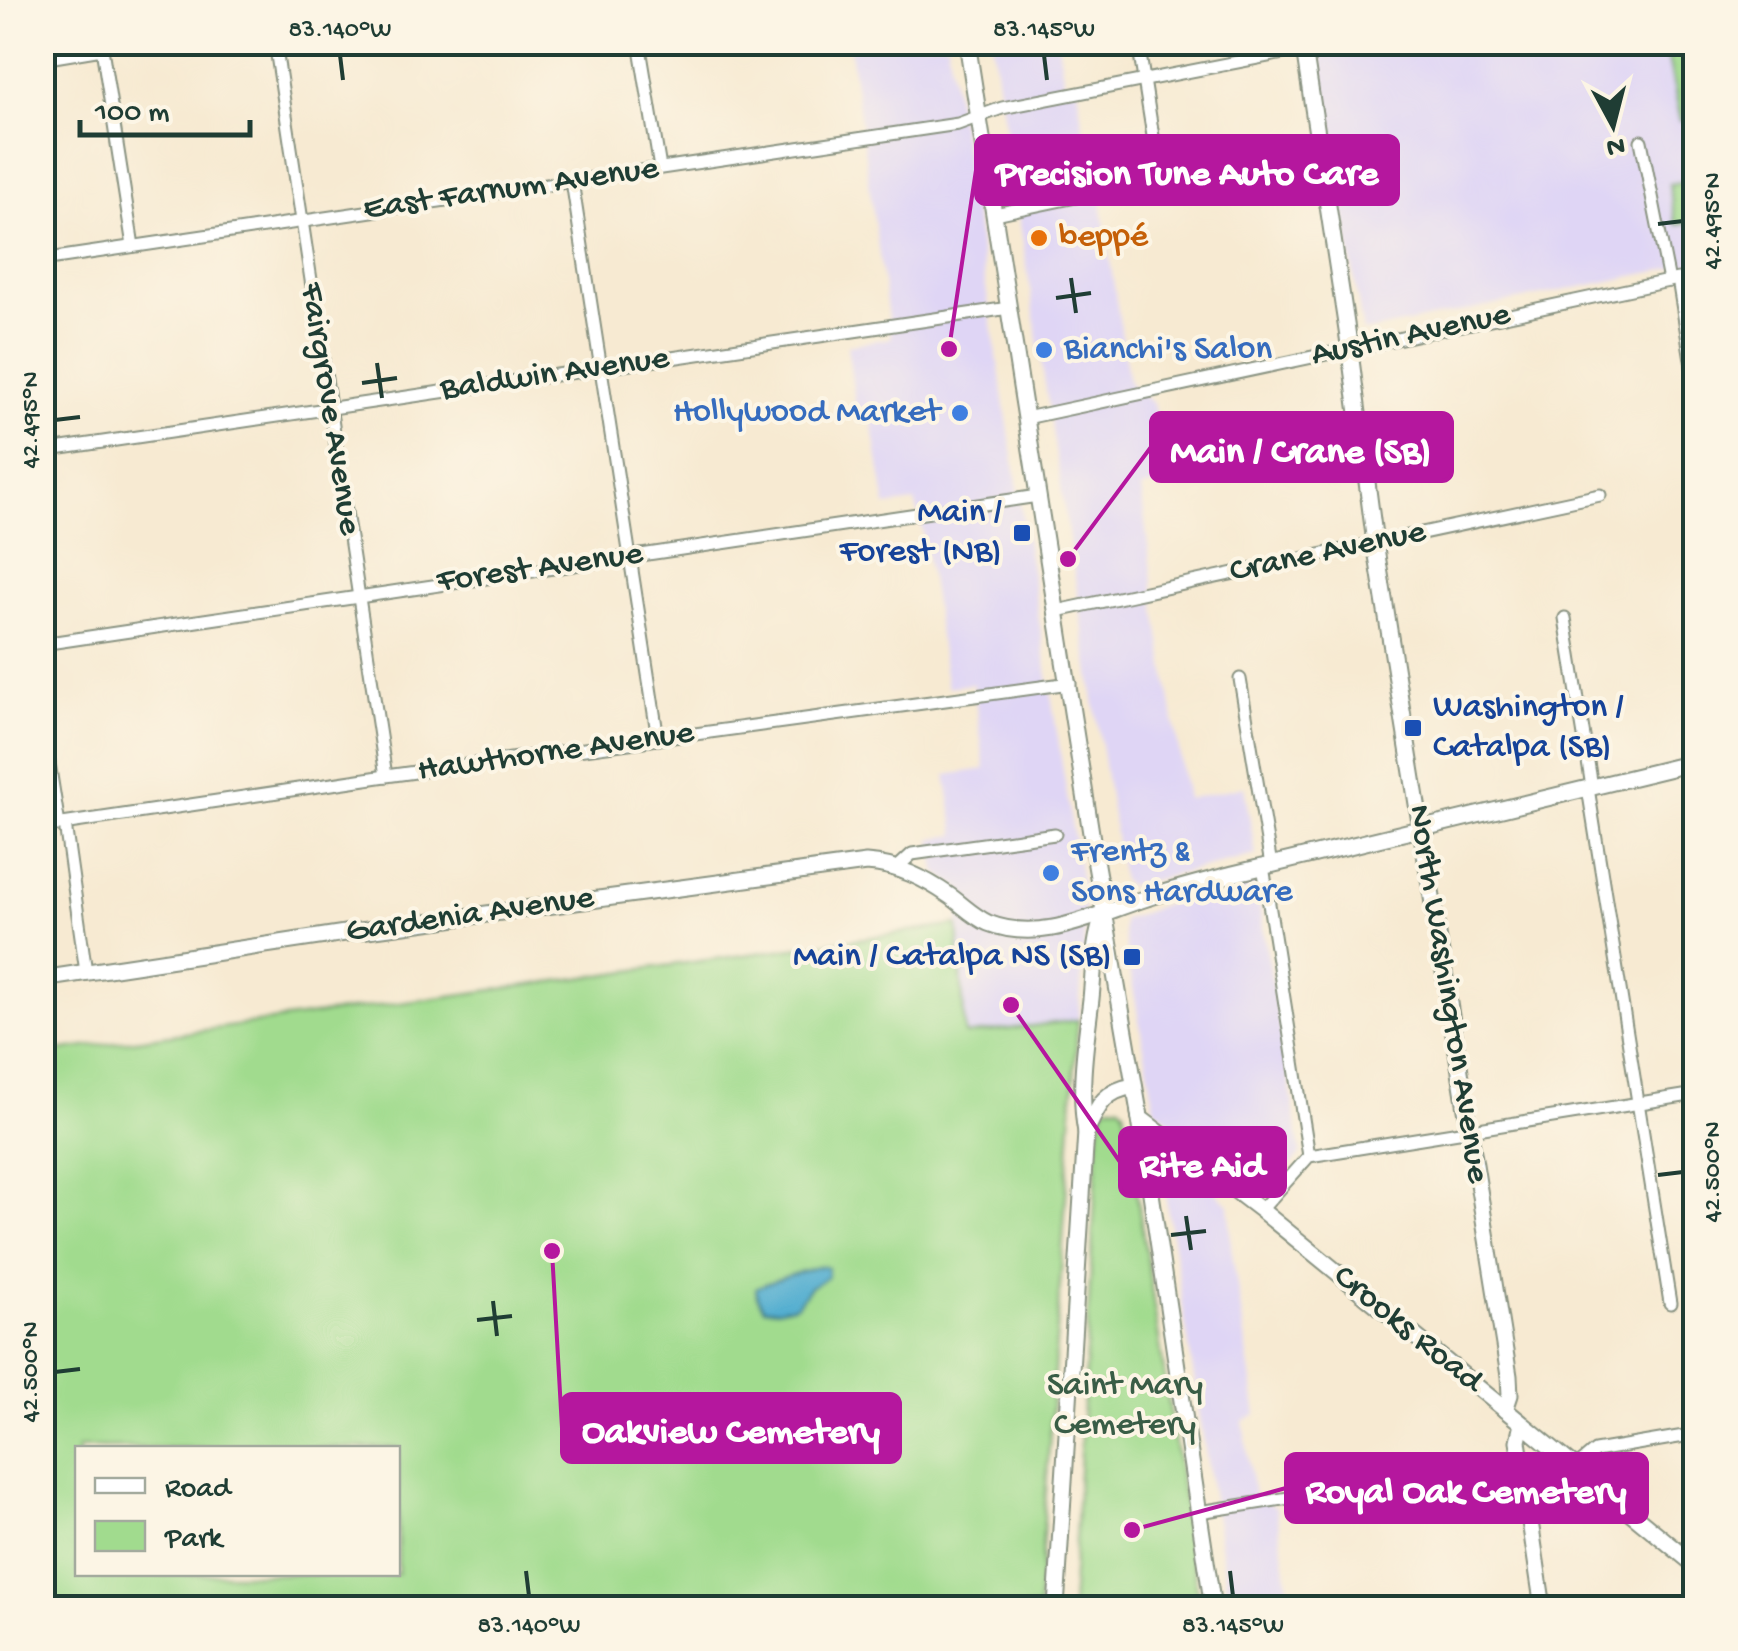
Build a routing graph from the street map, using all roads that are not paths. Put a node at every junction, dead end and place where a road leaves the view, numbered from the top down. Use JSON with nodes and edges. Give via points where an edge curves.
{"nodes":[{"id":1,"x":274,"y":42,"type":"edge"},
{"id":2,"x":639,"y":42,"type":"edge"},
{"id":3,"x":967,"y":42,"type":"edge"},
{"id":4,"x":1138,"y":42,"type":"edge"},
{"id":5,"x":101,"y":46,"type":"edge"},
{"id":6,"x":1304,"y":46,"type":"edge"},
{"id":7,"x":42,"y":58,"type":"edge"},
{"id":8,"x":1144,"y":80,"type":"junction"},
{"id":9,"x":978,"y":116,"type":"junction"},
{"id":10,"x":1641,"y":141,"type":"dead end"},
{"id":11,"x":1319,"y":146,"type":"junction"},
{"id":12,"x":660,"y":168,"type":"junction"},
{"id":13,"x":1160,"y":180,"type":"junction"},
{"id":14,"x":572,"y":181,"type":"junction"},
{"id":15,"x":994,"y":214,"type":"junction"},
{"id":16,"x":301,"y":221,"type":"junction"},
{"id":17,"x":133,"y":246,"type":"junction"},
{"id":18,"x":42,"y":260,"type":"edge"},
{"id":19,"x":1673,"y":280,"type":"junction"},
{"id":20,"x":1008,"y":308,"type":"junction"},
{"id":21,"x":1349,"y":349,"type":"junction"},
{"id":22,"x":601,"y":369,"type":"junction"},
{"id":23,"x":1695,"y":384,"type":"edge"},
{"id":24,"x":329,"y":409,"type":"junction"},
{"id":25,"x":1026,"y":418,"type":"junction"},
{"id":26,"x":42,"y":451,"type":"edge"},
{"id":27,"x":1600,"y":494,"type":"dead end"},
{"id":28,"x":1038,"y":496,"type":"junction"},
{"id":29,"x":1375,"y":543,"type":"junction"},
{"id":30,"x":630,"y":556,"type":"junction"},
{"id":31,"x":358,"y":596,"type":"junction"},
{"id":32,"x":1057,"y":611,"type":"junction"},
{"id":33,"x":1564,"y":618,"type":"dead end"},
{"id":34,"x":42,"y":644,"type":"edge"},
{"id":35,"x":1240,"y":679,"type":"dead end"},
{"id":36,"x":1070,"y":683,"type":"junction"},
{"id":37,"x":42,"y":718,"type":"edge"},
{"id":38,"x":658,"y":739,"type":"junction"},
{"id":39,"x":1696,"y":762,"type":"edge"},
{"id":40,"x":386,"y":776,"type":"junction"},
{"id":41,"x":1590,"y":788,"type":"junction"},
{"id":42,"x":62,"y":824,"type":"junction"},
{"id":43,"x":42,"y":827,"type":"edge"},
{"id":44,"x":1420,"y":828,"type":"junction"},
{"id":45,"x":1054,"y":834,"type":"dead end"},
{"id":46,"x":1267,"y":866,"type":"junction"},
{"id":47,"x":898,"y":868,"type":"junction"},
{"id":48,"x":1104,"y":914,"type":"junction"},
{"id":49,"x":86,"y":972,"type":"junction"},
{"id":50,"x":42,"y":979,"type":"edge"},
{"id":51,"x":1134,"y":1086,"type":"junction"},
{"id":52,"x":1696,"y":1094,"type":"edge"},
{"id":53,"x":1639,"y":1103,"type":"junction"},
{"id":54,"x":1140,"y":1118,"type":"junction"},
{"id":55,"x":1470,"y":1130,"type":"junction"},
{"id":56,"x":1086,"y":1132,"type":"junction"},
{"id":57,"x":1309,"y":1156,"type":"junction"},
{"id":58,"x":1261,"y":1210,"type":"junction"},
{"id":59,"x":1670,"y":1303,"type":"dead end"},
{"id":60,"x":1506,"y":1410,"type":"junction"},
{"id":61,"x":1522,"y":1424,"type":"junction"},
{"id":62,"x":1696,"y":1434,"type":"edge"},
{"id":63,"x":1521,"y":1462,"type":"junction"},
{"id":64,"x":1575,"y":1468,"type":"junction"},
{"id":65,"x":1199,"y":1512,"type":"junction"},
{"id":66,"x":1696,"y":1566,"type":"edge"},
{"id":67,"x":1056,"y":1608,"type":"edge"},
{"id":68,"x":1213,"y":1608,"type":"edge"},
{"id":69,"x":1543,"y":1608,"type":"edge"}],
"edges":[{"from":1,"to":16,"type":"street","name":"Fairgrove Avenue"},
{"from":2,"to":12,"type":"street"},
{"from":3,"to":9,"type":"street"},
{"from":4,"to":8,"type":"street"},
{"from":5,"to":7,"type":"street"},
{"from":5,"to":17,"type":"street"},
{"from":6,"to":8,"type":"street","name":"East Farnum Avenue"},
{"from":6,"to":11,"type":"street","name":"North Washington Avenue"},
{"from":8,"to":9,"type":"street","name":"East Farnum Avenue"},
{"from":8,"to":13,"type":"street"},
{"from":9,"to":12,"type":"street","name":"East Farnum Avenue"},
{"from":9,"to":15,"type":"street"},
{"from":10,"to":19,"type":"street"},
{"from":11,"to":13,"type":"street"},
{"from":11,"to":21,"type":"street","name":"North Washington Avenue"},
{"from":12,"to":14,"type":"street","name":"East Farnum Avenue"},
{"from":13,"to":15,"type":"street"},
{"from":14,"to":16,"type":"street","name":"East Farnum Avenue"},
{"from":14,"to":22,"type":"street"},
{"from":15,"to":20,"type":"street"},
{"from":16,"to":17,"type":"street","name":"East Farnum Avenue"},
{"from":16,"to":24,"type":"street","name":"Fairgrove Avenue"},
{"from":17,"to":18,"type":"street","name":"East Farnum Avenue"},
{"from":19,"to":21,"type":"street","name":"Austin Avenue"},
{"from":19,"to":23,"type":"street"},
{"from":20,"to":22,"type":"street","name":"Baldwin Avenue"},
{"from":20,"to":25,"type":"street"},
{"from":21,"to":25,"type":"street","name":"Austin Avenue"},
{"from":21,"to":29,"type":"street","name":"North Washington Avenue"},
{"from":22,"to":24,"type":"street","name":"Baldwin Avenue"},
{"from":22,"to":30,"type":"street"},
{"from":24,"to":26,"type":"street","name":"Baldwin Avenue"},
{"from":24,"to":31,"type":"street","name":"Fairgrove Avenue"},
{"from":25,"to":28,"type":"street"},
{"from":27,"to":29,"type":"street","name":"Crane Avenue"},
{"from":28,"to":30,"type":"street","name":"Forest Avenue"},
{"from":28,"to":32,"type":"street"},
{"from":29,"to":32,"type":"street","name":"Crane Avenue"},
{"from":29,"to":44,"type":"street","name":"North Washington Avenue"},
{"from":30,"to":31,"type":"street","name":"Forest Avenue"},
{"from":30,"to":38,"type":"street"},
{"from":31,"to":34,"type":"street","name":"Forest Avenue"},
{"from":31,"to":40,"type":"street","name":"Fairgrove Avenue"},
{"from":32,"to":36,"type":"street"},
{"from":33,"to":41,"type":"street"},
{"from":35,"to":46,"type":"street"},
{"from":36,"to":38,"type":"street","name":"Hawthorne Avenue"},
{"from":36,"to":48,"type":"street"},
{"from":37,"to":42,"type":"street"},
{"from":38,"to":40,"type":"street","name":"Hawthorne Avenue"},
{"from":39,"to":41,"type":"street","name":"Gardenia Avenue"},
{"from":40,"to":42,"type":"street","name":"Hawthorne Avenue"},
{"from":41,"to":44,"type":"street","name":"Gardenia Avenue"},
{"from":41,"to":53,"type":"street"},
{"from":42,"to":43,"type":"street","name":"Hawthorne Avenue"},
{"from":42,"to":49,"type":"street"},
{"from":44,"to":46,"type":"street","name":"Gardenia Avenue"},
{"from":44,"to":55,"type":"street","name":"North Washington Avenue"},
{"from":45,"to":47,"type":"street","name":"Gardenia Avenue","via":[[912,854]]},
{"from":46,"to":48,"type":"street","name":"Gardenia Avenue"},
{"from":46,"to":57,"type":"street"},
{"from":47,"to":48,"type":"street","name":"Gardenia Avenue","via":[[1004,929],[1069,925]]},
{"from":47,"to":49,"type":"street","name":"Gardenia Avenue","via":[[847,864]]},
{"from":48,"to":51,"type":"street"},
{"from":48,"to":56,"type":"street","via":[[1095,940]]},
{"from":49,"to":50,"type":"street","name":"Gardenia Avenue"},
{"from":51,"to":54,"type":"street"},
{"from":51,"to":56,"type":"street","via":[[1101,1099]]},
{"from":52,"to":53,"type":"street"},
{"from":53,"to":55,"type":"street"},
{"from":53,"to":59,"type":"street"},
{"from":54,"to":58,"type":"street","name":"Crooks Road"},
{"from":54,"to":65,"type":"street"},
{"from":55,"to":57,"type":"street"},
{"from":55,"to":60,"type":"street","name":"North Washington Avenue","via":[[1509,1376]]},
{"from":56,"to":67,"type":"street"},
{"from":57,"to":58,"type":"street"},
{"from":58,"to":60,"type":"street","name":"Crooks Road"},
{"from":60,"to":61,"type":"street","name":"Crooks Road"},
{"from":61,"to":63,"type":"street"},
{"from":61,"to":64,"type":"street","name":"Crooks Road"},
{"from":62,"to":64,"type":"street","via":[[1600,1449]]},
{"from":63,"to":65,"type":"street"},
{"from":63,"to":69,"type":"street"},
{"from":64,"to":66,"type":"street","name":"Crooks Road"},
{"from":65,"to":68,"type":"street"}]}
